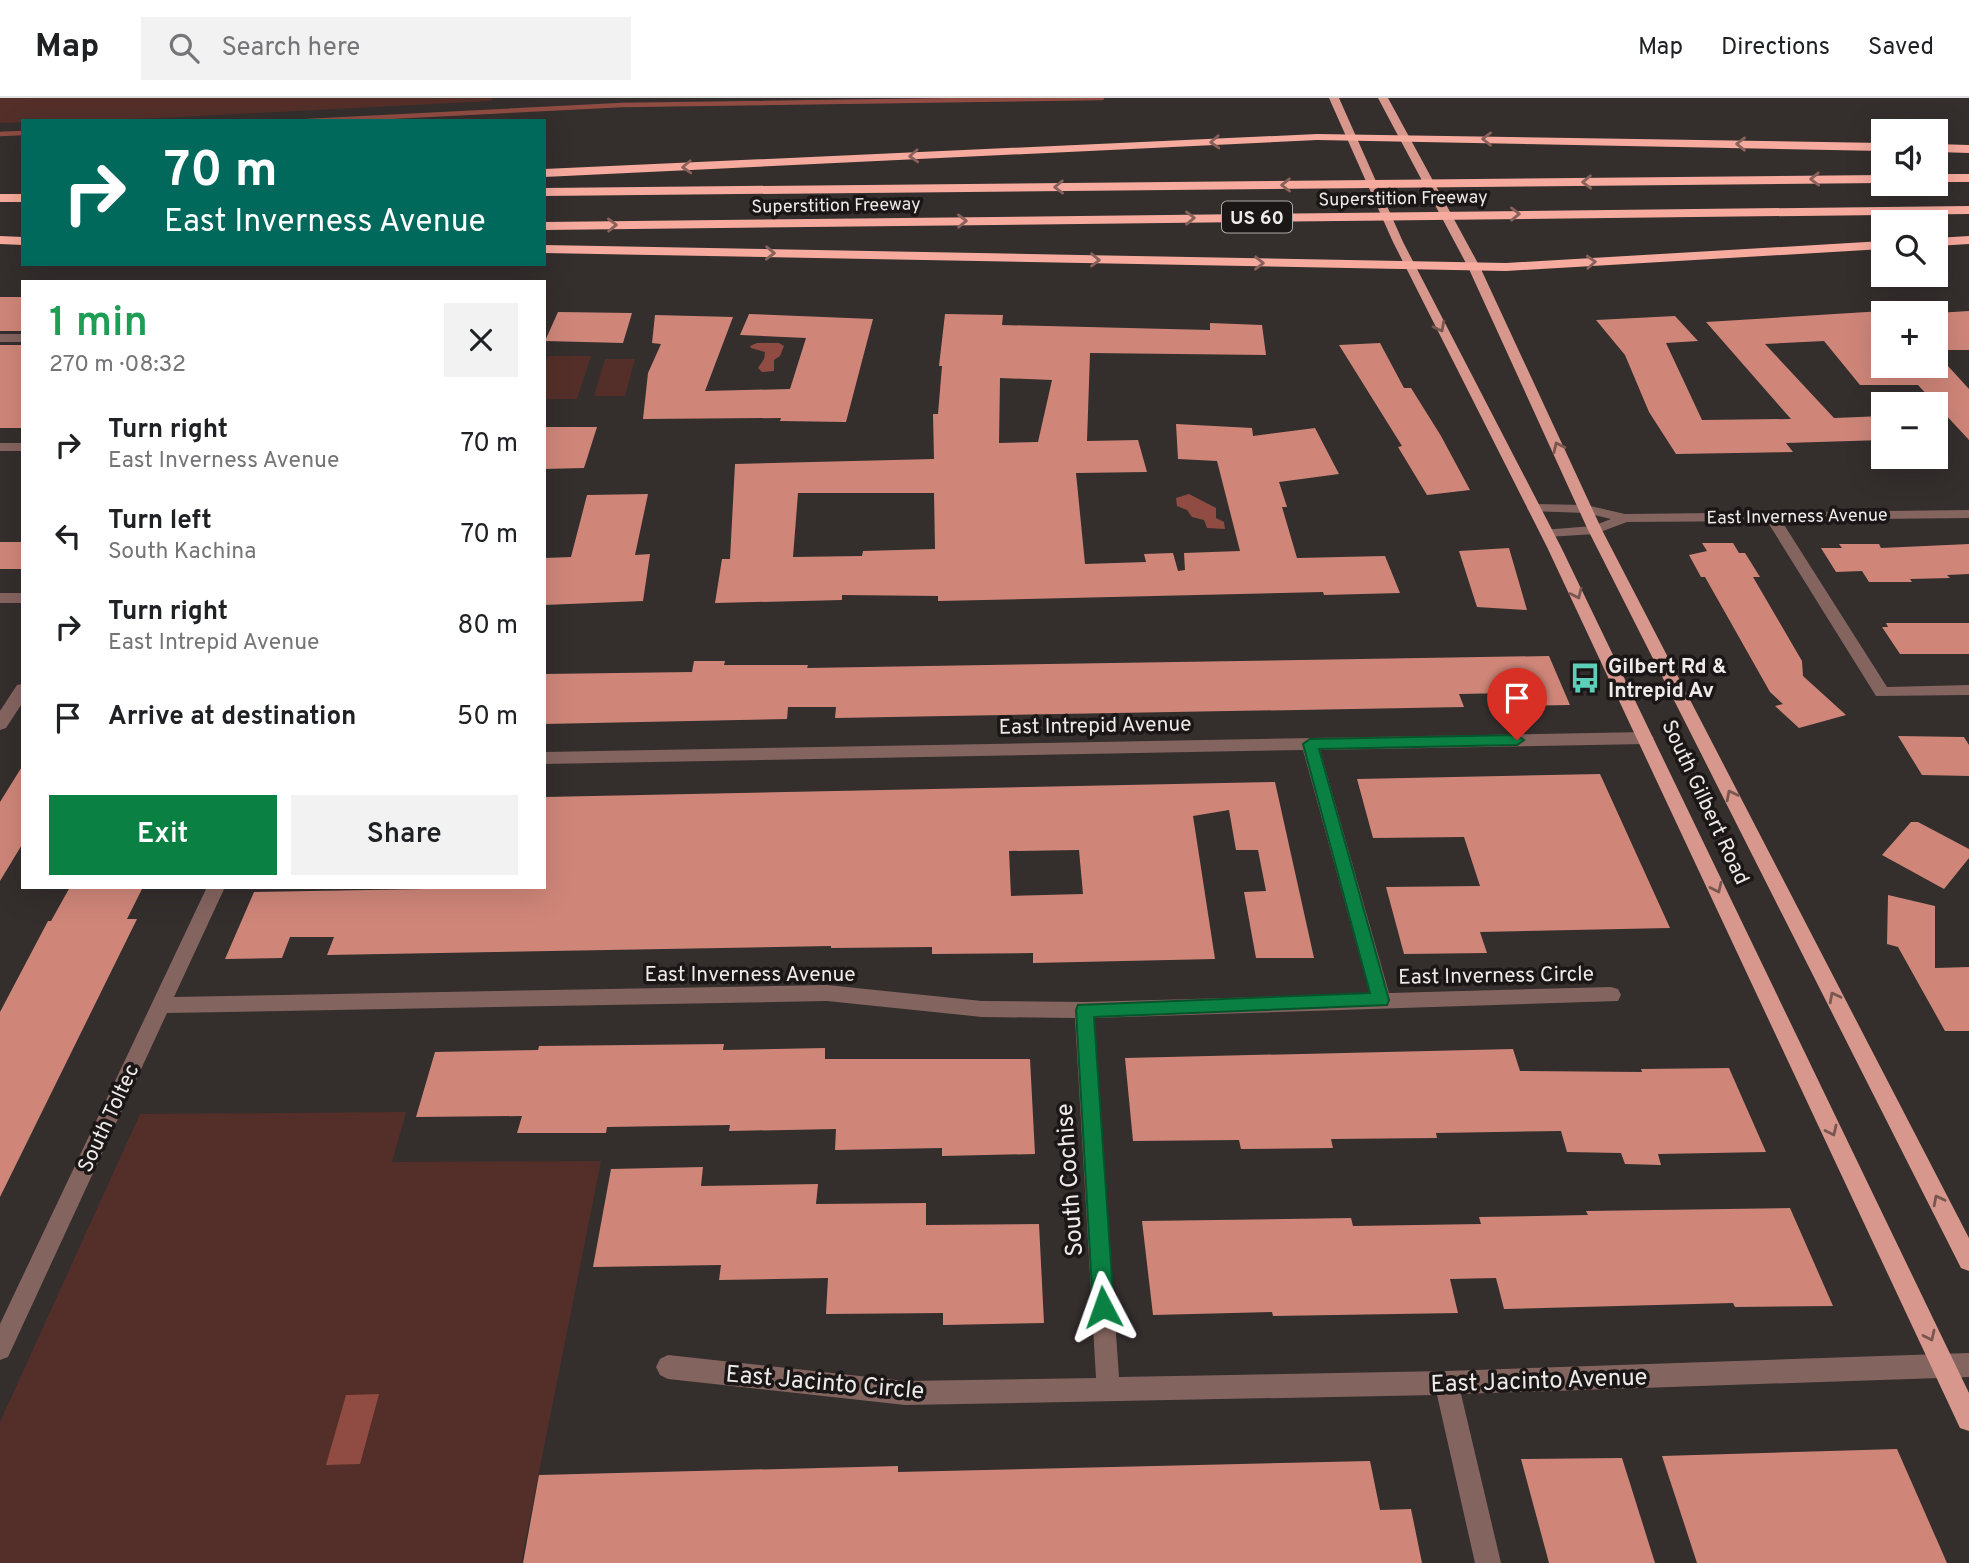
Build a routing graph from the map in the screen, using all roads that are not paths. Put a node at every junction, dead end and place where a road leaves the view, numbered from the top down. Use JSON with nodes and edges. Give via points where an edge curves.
{"nodes":[{"id":1,"x":1334,"y":98,"type":"edge"},
{"id":2,"x":1383,"y":98,"type":"edge"},
{"id":3,"x":1350,"y":137,"type":"junction"},
{"id":4,"x":1405,"y":137,"type":"junction"},
{"id":5,"x":1871,"y":147,"type":"edge"},
{"id":6,"x":1948,"y":149,"type":"edge"},
{"id":7,"x":1969,"y":149,"type":"edge"},
{"id":8,"x":546,"y":173,"type":"edge"},
{"id":9,"x":1948,"y":178,"type":"edge"},
{"id":10,"x":1969,"y":178,"type":"edge"},
{"id":11,"x":1871,"y":179,"type":"edge"},
{"id":12,"x":546,"y":192,"type":"edge"},
{"id":13,"x":0,"y":198,"type":"edge"},
{"id":14,"x":21,"y":198,"type":"edge"},
{"id":15,"x":1969,"y":210,"type":"edge"},
{"id":16,"x":546,"y":226,"type":"edge"},
{"id":17,"x":0,"y":233,"type":"edge"},
{"id":18,"x":21,"y":233,"type":"edge"},
{"id":19,"x":0,"y":240,"type":"edge"},
{"id":20,"x":1969,"y":240,"type":"edge"},
{"id":21,"x":21,"y":241,"type":"edge"},
{"id":22,"x":1948,"y":241,"type":"edge"},
{"id":23,"x":1871,"y":246,"type":"edge"},
{"id":24,"x":546,"y":249,"type":"edge"},
{"id":25,"x":1409,"y":266,"type":"junction"},
{"id":26,"x":1474,"y":267,"type":"junction"},
{"id":27,"x":0,"y":338,"type":"edge"},
{"id":28,"x":21,"y":338,"type":"edge"},
{"id":29,"x":0,"y":447,"type":"edge"},
{"id":30,"x":21,"y":447,"type":"edge"},
{"id":31,"x":1534,"y":508,"type":"junction"},
{"id":32,"x":1586,"y":509,"type":"junction"},
{"id":33,"x":1969,"y":514,"type":"edge"},
{"id":34,"x":1771,"y":516,"type":"junction"},
{"id":35,"x":1625,"y":518,"type":"junction"},
{"id":36,"x":1595,"y":530,"type":"junction"},
{"id":37,"x":1547,"y":533,"type":"junction"},
{"id":38,"x":21,"y":597,"type":"edge"},
{"id":39,"x":0,"y":598,"type":"edge"},
{"id":40,"x":1969,"y":690,"type":"edge"},
{"id":41,"x":21,"y":692,"type":"edge"},
{"id":42,"x":0,"y":724,"type":"edge"},
{"id":43,"x":1646,"y":738,"type":"junction"},
{"id":44,"x":1310,"y":744,"type":"junction"},
{"id":45,"x":546,"y":758,"type":"edge"},
{"id":46,"x":215,"y":889,"type":"edge"},
{"id":47,"x":1611,"y":995,"type":"dead end"},
{"id":48,"x":1381,"y":1000,"type":"junction"},
{"id":49,"x":160,"y":1005,"type":"junction"},
{"id":50,"x":1084,"y":1010,"type":"junction"},
{"id":51,"x":1969,"y":1261,"type":"edge"},
{"id":52,"x":0,"y":1349,"type":"edge"},
{"id":53,"x":1969,"y":1365,"type":"edge"},
{"id":54,"x":1944,"y":1366,"type":"junction"},
{"id":55,"x":668,"y":1367,"type":"dead end"},
{"id":56,"x":1446,"y":1382,"type":"junction"},
{"id":57,"x":1108,"y":1388,"type":"junction"},
{"id":58,"x":1969,"y":1419,"type":"edge"},
{"id":59,"x":1488,"y":1563,"type":"edge"}],
"edges":[{"from":1,"to":3,"type":"main road","name":"South Gilbert Road"},
{"from":2,"to":4,"type":"main road","name":"South Gilbert Road"},
{"from":3,"to":4,"type":"highway"},
{"from":3,"to":8,"type":"highway","one_way":true},
{"from":3,"to":25,"type":"main road","name":"South Gilbert Road"},
{"from":5,"to":4,"type":"highway","one_way":true},
{"from":4,"to":26,"type":"main road","name":"South Gilbert Road"},
{"from":6,"to":7,"type":"highway"},
{"from":9,"to":10,"type":"highway"},
{"from":11,"to":12,"type":"highway","name":"Superstition Freeway","number":"US 60","one_way":true},
{"from":13,"to":14,"type":"highway"},
{"from":16,"to":15,"type":"highway","name":"Superstition Freeway","number":"US 60","one_way":true},
{"from":17,"to":18,"type":"highway"},
{"from":19,"to":21,"type":"highway"},
{"from":20,"to":22,"type":"highway"},
{"from":26,"to":23,"type":"highway","one_way":true},
{"from":24,"to":25,"type":"highway","one_way":true},
{"from":25,"to":26,"type":"highway"},
{"from":25,"to":31,"type":"main road","name":"South Gilbert Road","one_way":true},
{"from":32,"to":26,"type":"main road","name":"South Gilbert Road","one_way":true},
{"from":27,"to":28,"type":"street"},
{"from":29,"to":30,"type":"street"},
{"from":31,"to":32,"type":"street","name":"East Inverness Avenue"},
{"from":31,"to":37,"type":"main road","name":"South Gilbert Road"},
{"from":32,"to":35,"type":"street","name":"East Inverness Avenue"},
{"from":32,"to":36,"type":"main road","name":"South Gilbert Road"},
{"from":33,"to":34,"type":"street","name":"East Inverness Avenue"},
{"from":34,"to":35,"type":"street","name":"East Inverness Avenue"},
{"from":34,"to":40,"type":"street","via":[[1882,692]]},
{"from":35,"to":36,"type":"street","name":"East Inverness Avenue"},
{"from":36,"to":37,"type":"street","name":"East Inverness Avenue"},
{"from":51,"to":36,"type":"main road","name":"South Gilbert Road","one_way":true},
{"from":37,"to":43,"type":"main road","name":"South Gilbert Road","one_way":true},
{"from":38,"to":39,"type":"street"},
{"from":41,"to":42,"type":"street"},
{"from":43,"to":44,"type":"street","name":"East Intrepid Avenue"},
{"from":43,"to":54,"type":"main road","name":"South Gilbert Road","one_way":true},
{"from":44,"to":45,"type":"street","name":"East Intrepid Avenue"},
{"from":44,"to":48,"type":"street"},
{"from":46,"to":49,"type":"street","name":"South Toltec"},
{"from":47,"to":48,"type":"street","name":"East Inverness Circle"},
{"from":48,"to":50,"type":"street","name":"East Inverness Avenue"},
{"from":49,"to":50,"type":"street","name":"East Inverness Avenue","via":[[827,993],[982,1009]]},
{"from":49,"to":52,"type":"street","name":"South Toltec"},
{"from":50,"to":57,"type":"street","name":"South Cochise"},
{"from":53,"to":54,"type":"street","name":"East Jacinto Avenue"},
{"from":54,"to":56,"type":"street","name":"East Jacinto Avenue"},
{"from":54,"to":58,"type":"main road","name":"South Gilbert Road"},
{"from":55,"to":57,"type":"street","name":"East Jacinto Circle","via":[[905,1393]]},
{"from":56,"to":57,"type":"street","name":"East Jacinto Avenue"},
{"from":56,"to":59,"type":"street"}]}
